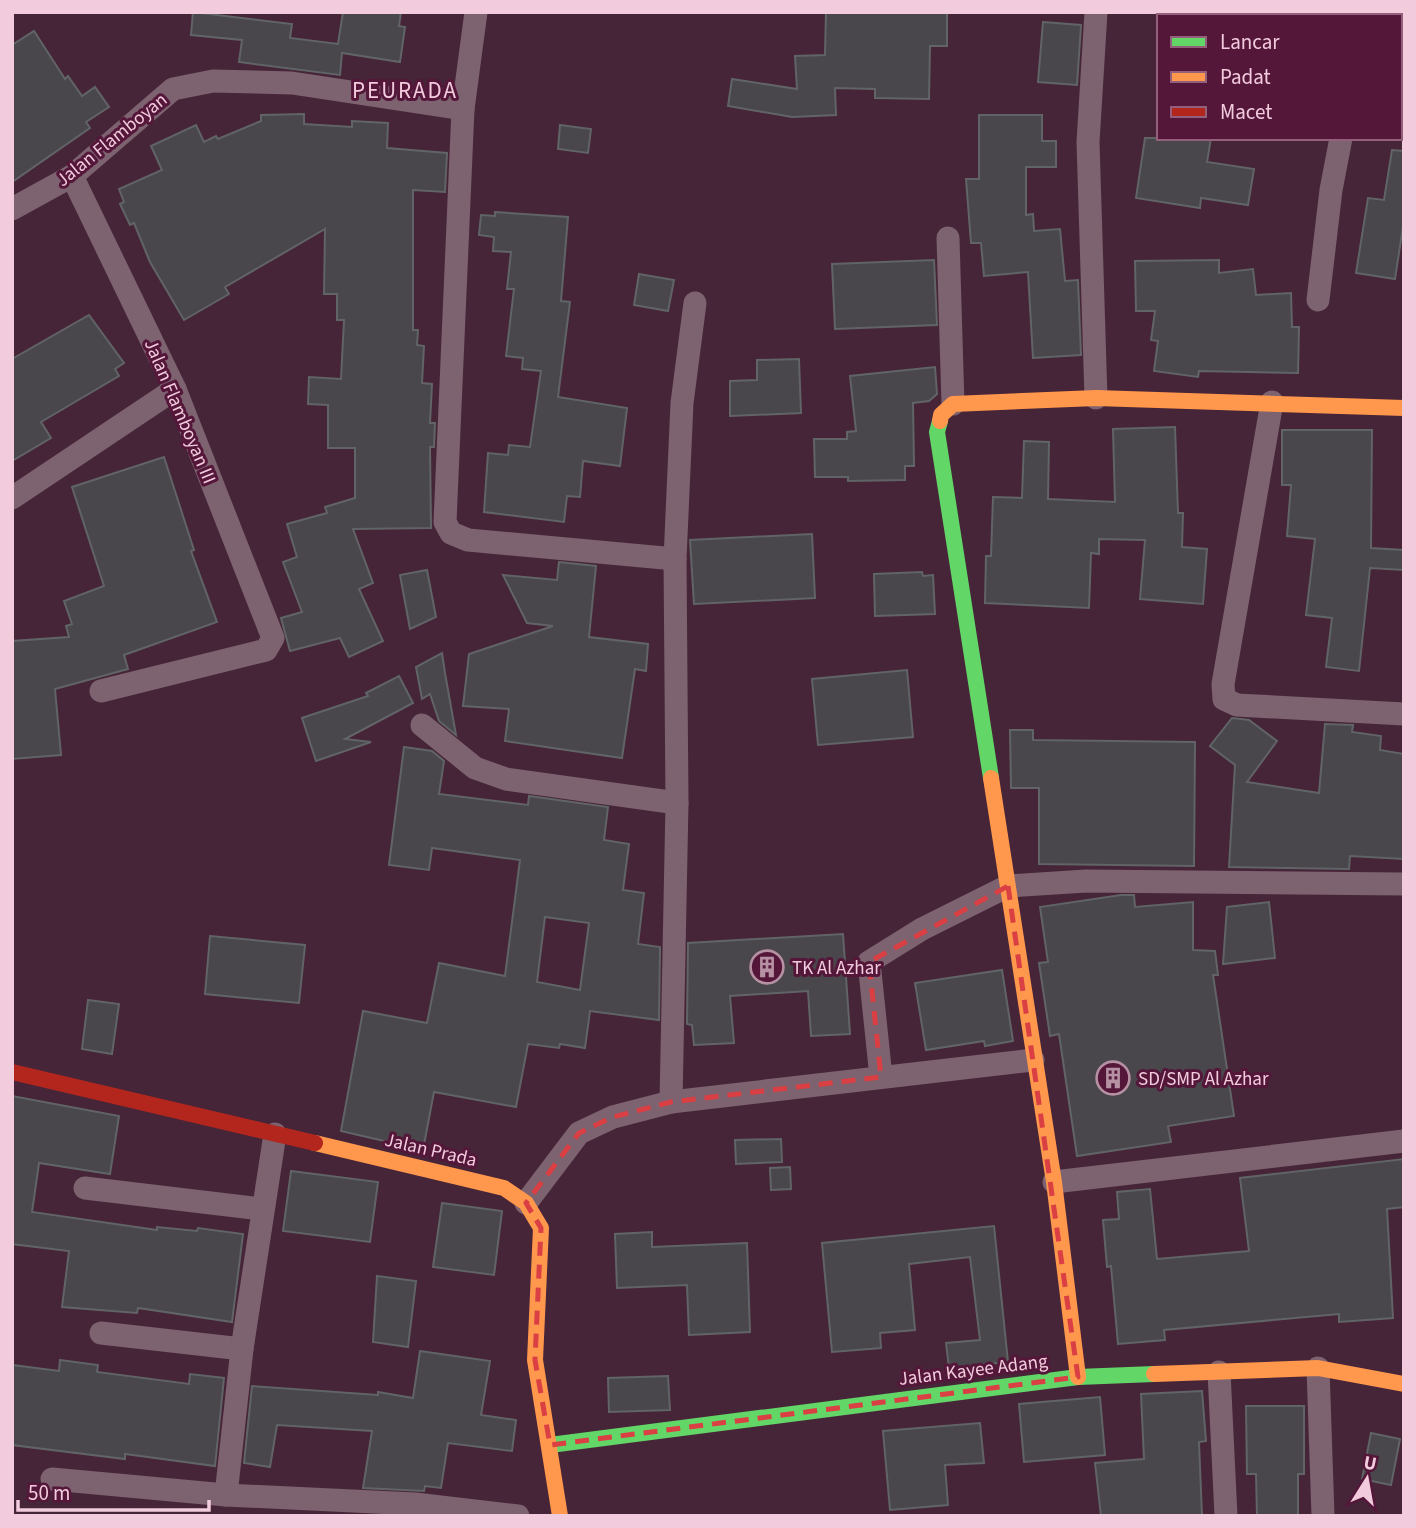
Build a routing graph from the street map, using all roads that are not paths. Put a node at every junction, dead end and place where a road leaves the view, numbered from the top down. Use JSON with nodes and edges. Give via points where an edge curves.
{"nodes":[{"id":1,"x":476,"y":12,"type":"edge"},
{"id":2,"x":1096,"y":12,"type":"edge"},
{"id":3,"x":1311,"y":12,"type":"edge"},
{"id":4,"x":1334,"y":14,"type":"edge"},
{"id":5,"x":463,"y":109,"type":"junction"},
{"id":6,"x":1342,"y":140,"type":"edge"},
{"id":7,"x":72,"y":176,"type":"junction"},
{"id":8,"x":12,"y":209,"type":"edge"},
{"id":9,"x":948,"y":238,"type":"dead end"},
{"id":10,"x":1318,"y":300,"type":"dead end"},
{"id":11,"x":695,"y":303,"type":"dead end"},
{"id":12,"x":175,"y":389,"type":"junction"},
{"id":13,"x":1096,"y":398,"type":"junction"},
{"id":14,"x":1272,"y":402,"type":"junction"},
{"id":15,"x":953,"y":404,"type":"junction"},
{"id":16,"x":1404,"y":408,"type":"edge"},
{"id":17,"x":12,"y":498,"type":"edge"},
{"id":18,"x":675,"y":559,"type":"junction"},
{"id":19,"x":101,"y":691,"type":"dead end"},
{"id":20,"x":1404,"y":714,"type":"edge"},
{"id":21,"x":422,"y":725,"type":"dead end"},
{"id":22,"x":677,"y":803,"type":"junction"},
{"id":23,"x":1404,"y":884,"type":"edge"},
{"id":24,"x":1008,"y":886,"type":"junction"},
{"id":25,"x":1033,"y":1060,"type":"junction"},
{"id":26,"x":12,"y":1072,"type":"edge"},
{"id":27,"x":881,"y":1077,"type":"junction"},
{"id":28,"x":671,"y":1102,"type":"junction"},
{"id":29,"x":275,"y":1134,"type":"junction"},
{"id":30,"x":1404,"y":1141,"type":"edge"},
{"id":31,"x":1054,"y":1182,"type":"junction"},
{"id":32,"x":85,"y":1188,"type":"dead end"},
{"id":33,"x":526,"y":1203,"type":"junction"},
{"id":34,"x":261,"y":1209,"type":"junction"},
{"id":35,"x":102,"y":1333,"type":"dead end"},
{"id":36,"x":242,"y":1349,"type":"junction"},
{"id":37,"x":1318,"y":1368,"type":"junction"},
{"id":38,"x":1219,"y":1371,"type":"junction"},
{"id":39,"x":1078,"y":1377,"type":"junction"},
{"id":40,"x":1404,"y":1384,"type":"edge"},
{"id":41,"x":550,"y":1446,"type":"junction"},
{"id":42,"x":52,"y":1479,"type":"dead end"},
{"id":43,"x":226,"y":1495,"type":"junction"},
{"id":44,"x":518,"y":1516,"type":"edge"},
{"id":45,"x":560,"y":1516,"type":"edge"},
{"id":46,"x":1226,"y":1516,"type":"edge"},
{"id":47,"x":1323,"y":1516,"type":"edge"}],
"edges":[{"from":1,"to":5,"type":"street"},
{"from":2,"to":13,"type":"street","via":[[1088,142]]},
{"from":3,"to":4,"type":"street"},
{"from":5,"to":7,"type":"street","name":"Jalan Flamboyan","via":[[292,83],[212,81],[173,89]]},
{"from":5,"to":18,"type":"street","via":[[445,522],[451,533],[468,540]]},
{"from":6,"to":10,"type":"street"},
{"from":7,"to":8,"type":"street","name":"Jalan Flamboyan"},
{"from":7,"to":12,"type":"street","name":"Jalan Flamboyan III"},
{"from":9,"to":15,"type":"street"},
{"from":11,"to":18,"type":"street","via":[[682,403]]},
{"from":12,"to":17,"type":"street"},
{"from":12,"to":19,"type":"street","name":"Jalan Flamboyan III","via":[[273,638],[266,650]]},
{"from":13,"to":14,"type":"street"},
{"from":13,"to":15,"type":"street"},
{"from":14,"to":16,"type":"street"},
{"from":14,"to":20,"type":"street","via":[[1224,699],[1237,705]]},
{"from":15,"to":24,"type":"street","via":[[941,415],[937,432]]},
{"from":18,"to":22,"type":"street"},
{"from":21,"to":22,"type":"street","via":[[475,768],[506,779]]},
{"from":22,"to":28,"type":"street"},
{"from":23,"to":24,"type":"street","via":[[1086,881]]},
{"from":24,"to":25,"type":"street"},
{"from":24,"to":27,"type":"street","via":[[922,929],[869,962]]},
{"from":25,"to":27,"type":"street"},
{"from":25,"to":31,"type":"street"},
{"from":26,"to":29,"type":"street","name":"Jalan Prada"},
{"from":27,"to":28,"type":"street"},
{"from":28,"to":33,"type":"street","via":[[613,1117],[579,1133]]},
{"from":29,"to":33,"type":"street","name":"Jalan Prada","via":[[504,1188]]},
{"from":29,"to":34,"type":"street"},
{"from":30,"to":31,"type":"street"},
{"from":31,"to":39,"type":"street"},
{"from":32,"to":34,"type":"street"},
{"from":33,"to":41,"type":"street","via":[[541,1228],[536,1360]]},
{"from":34,"to":36,"type":"street"},
{"from":35,"to":36,"type":"street"},
{"from":36,"to":43,"type":"street"},
{"from":37,"to":38,"type":"street","name":"Jalan Kayee Adang"},
{"from":37,"to":40,"type":"street","name":"Jalan Kayee Adang"},
{"from":37,"to":47,"type":"street"},
{"from":38,"to":39,"type":"street","name":"Jalan Kayee Adang"},
{"from":38,"to":46,"type":"street"},
{"from":39,"to":41,"type":"street","name":"Jalan Kayee Adang"},
{"from":41,"to":45,"type":"street"},
{"from":42,"to":43,"type":"street"},
{"from":43,"to":44,"type":"street","via":[[415,1504]]}]}
